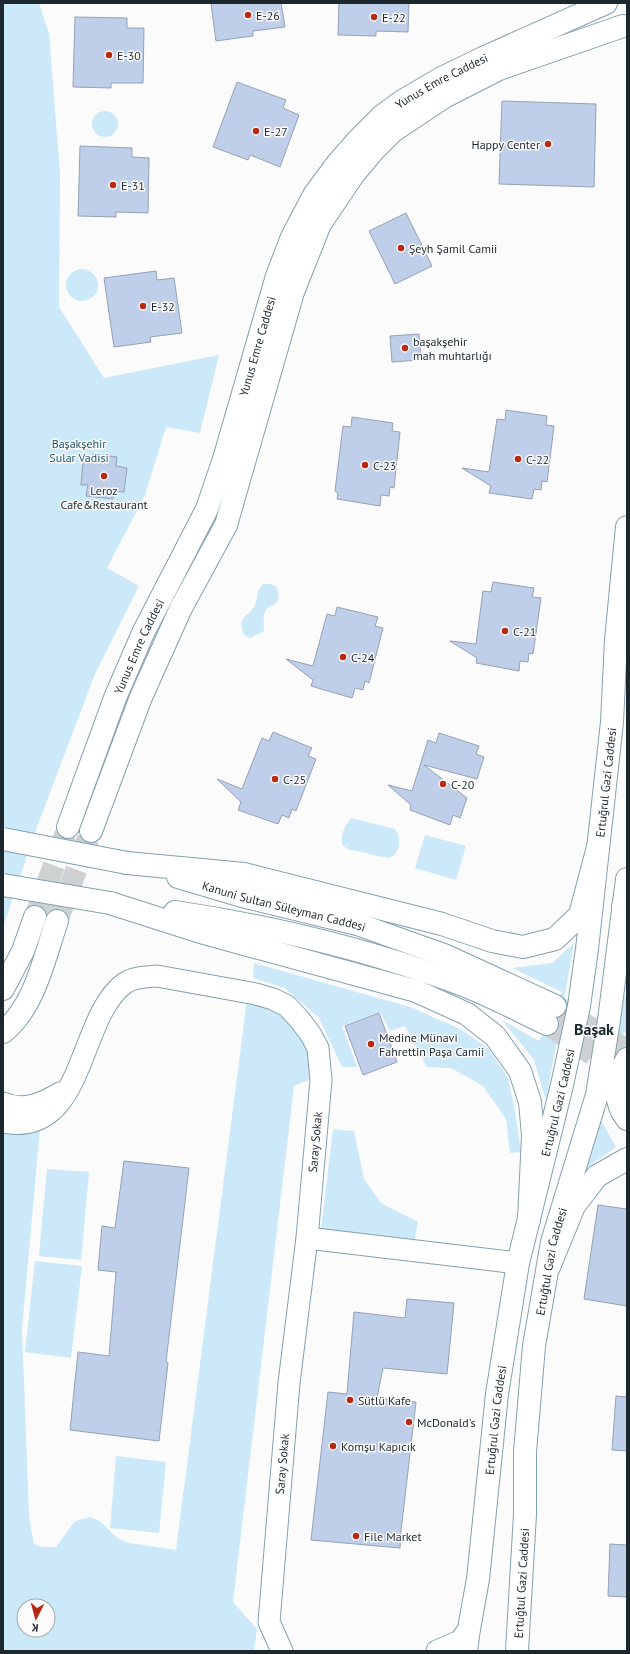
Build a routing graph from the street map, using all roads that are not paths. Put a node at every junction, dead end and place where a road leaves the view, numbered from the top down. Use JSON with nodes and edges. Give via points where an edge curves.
{"nodes":[{"id":1,"x":606,"y":3,"type":"edge"},
{"id":2,"x":618,"y":3,"type":"edge"},
{"id":3,"x":625,"y":28,"type":"edge"},
{"id":4,"x":627,"y":527,"type":"edge"},
{"id":5,"x":625,"y":567,"type":"edge"},
{"id":6,"x":622,"y":632,"type":"edge"},
{"id":7,"x":68,"y":827,"type":"tunnel mouth"},
{"id":8,"x":91,"y":831,"type":"tunnel mouth"},
{"id":9,"x":3,"y":839,"type":"edge"},
{"id":10,"x":598,"y":847,"type":"junction"},
{"id":11,"x":127,"y":863,"type":"junction"},
{"id":12,"x":627,"y":878,"type":"edge"},
{"id":13,"x":3,"y":885,"type":"edge"},
{"id":14,"x":110,"y":903,"type":"junction"},
{"id":15,"x":625,"y":913,"type":"edge"},
{"id":16,"x":35,"y":917,"type":"tunnel mouth"},
{"id":17,"x":57,"y":921,"type":"tunnel mouth"},
{"id":18,"x":3,"y":989,"type":"edge"},
{"id":19,"x":3,"y":1032,"type":"edge"},
{"id":20,"x":627,"y":1060,"type":"edge"},
{"id":21,"x":69,"y":1088,"type":"junction"},
{"id":22,"x":3,"y":1103,"type":"edge"},
{"id":23,"x":627,"y":1120,"type":"edge"},
{"id":24,"x":3,"y":1122,"type":"edge"},
{"id":25,"x":627,"y":1158,"type":"edge"},
{"id":26,"x":529,"y":1220,"type":"junction"},
{"id":27,"x":307,"y":1238,"type":"junction"},
{"id":28,"x":518,"y":1263,"type":"junction"},
{"id":29,"x":549,"y":1267,"type":"junction"},
{"id":30,"x":468,"y":1629,"type":"junction"},
{"id":31,"x":282,"y":1651,"type":"edge"},
{"id":32,"x":437,"y":1651,"type":"edge"},
{"id":33,"x":466,"y":1651,"type":"edge"},
{"id":34,"x":517,"y":1651,"type":"edge"}],
"edges":[{"from":1,"to":7,"type":"main road","name":"Yunus Emre Caddesi","via":[[477,61],[404,100],[382,116],[358,140],[314,195],[292,237],[276,276],[224,459],[207,509],[115,698]]},
{"from":2,"to":3,"type":"main road","via":[[619,15]]},
{"from":3,"to":8,"type":"main road","name":"Yunus Emre Caddesi","via":[[499,69],[444,97],[393,131],[374,150],[353,175],[320,224],[293,292],[226,525],[181,608],[142,697]]},
{"from":4,"to":5,"type":"main road","name":"Ertuğrul Gazi Caddesi"},
{"from":5,"to":6,"type":"main road","name":"Ertuğrul Gazi Caddesi"},
{"from":6,"to":10,"type":"main road","name":"Ertuğrul Gazi Caddesi"},
{"from":9,"to":11,"type":"main road","name":"Kanuni Sultan Süleyman Caddesi","bridge":true},
{"from":10,"to":11,"type":"main road","via":[[580,915],[555,939],[523,947],[492,941],[442,924],[244,874]]},
{"from":10,"to":26,"type":"main road","name":"Ertuğrul Gazi Caddesi","via":[[579,1006]]},
{"from":11,"to":14,"type":"main road","name":"Kanuni Sultan Süleyman Caddesi","via":[[242,896],[357,924],[444,955],[551,1015],[368,953],[303,936],[227,920]]},
{"from":12,"to":15,"type":"main road","name":"Ertuğtul Gazi Caddesi"},
{"from":13,"to":14,"type":"main road","name":"Kanuni Sultan Süleyman Caddesi","bridge":true},
{"from":14,"to":26,"type":"main road","via":[[204,933],[416,991],[467,1014],[496,1036],[520,1071],[530,1102],[533,1135]]},
{"from":15,"to":29,"type":"main road","name":"Ertuğtul Gazi Caddesi","via":[[597,1095],[552,1242]]},
{"from":16,"to":18,"type":"main road","via":[[23,951]]},
{"from":17,"to":19,"type":"main road","via":[[32,993],[21,1012]]},
{"from":20,"to":23,"type":"main road","via":[[618,1078],[616,1092]]},
{"from":21,"to":22,"type":"street","via":[[33,1106],[12,1107]]},
{"from":21,"to":24,"type":"street","name":"Saray Sokak","via":[[54,1110],[40,1120],[26,1123]]},
{"from":21,"to":27,"type":"street","name":"Saray Sokak","via":[[113,994],[126,983],[140,977],[157,976],[256,994],[287,1006],[311,1035],[318,1048],[320,1061],[321,1080]]},
{"from":25,"to":29,"type":"main road","via":[[597,1176],[574,1206]]},
{"from":26,"to":28,"type":"main road","name":"Ertuğrul Gazi Caddesi"},
{"from":27,"to":28,"type":"street"},
{"from":27,"to":31,"type":"street","name":"Saray Sokak","via":[[289,1383],[269,1622]]},
{"from":28,"to":30,"type":"main road","name":"Ertuğrul Gazi Caddesi","via":[[497,1394],[478,1579]]},
{"from":29,"to":34,"type":"main road","name":"Ertuğtul Gazi Caddesi","via":[[534,1346],[525,1452],[525,1514]]},
{"from":30,"to":32,"type":"street","via":[[460,1640]]},
{"from":30,"to":33,"type":"main road","name":"Ertuğrul Gazi Caddesi"}]}
